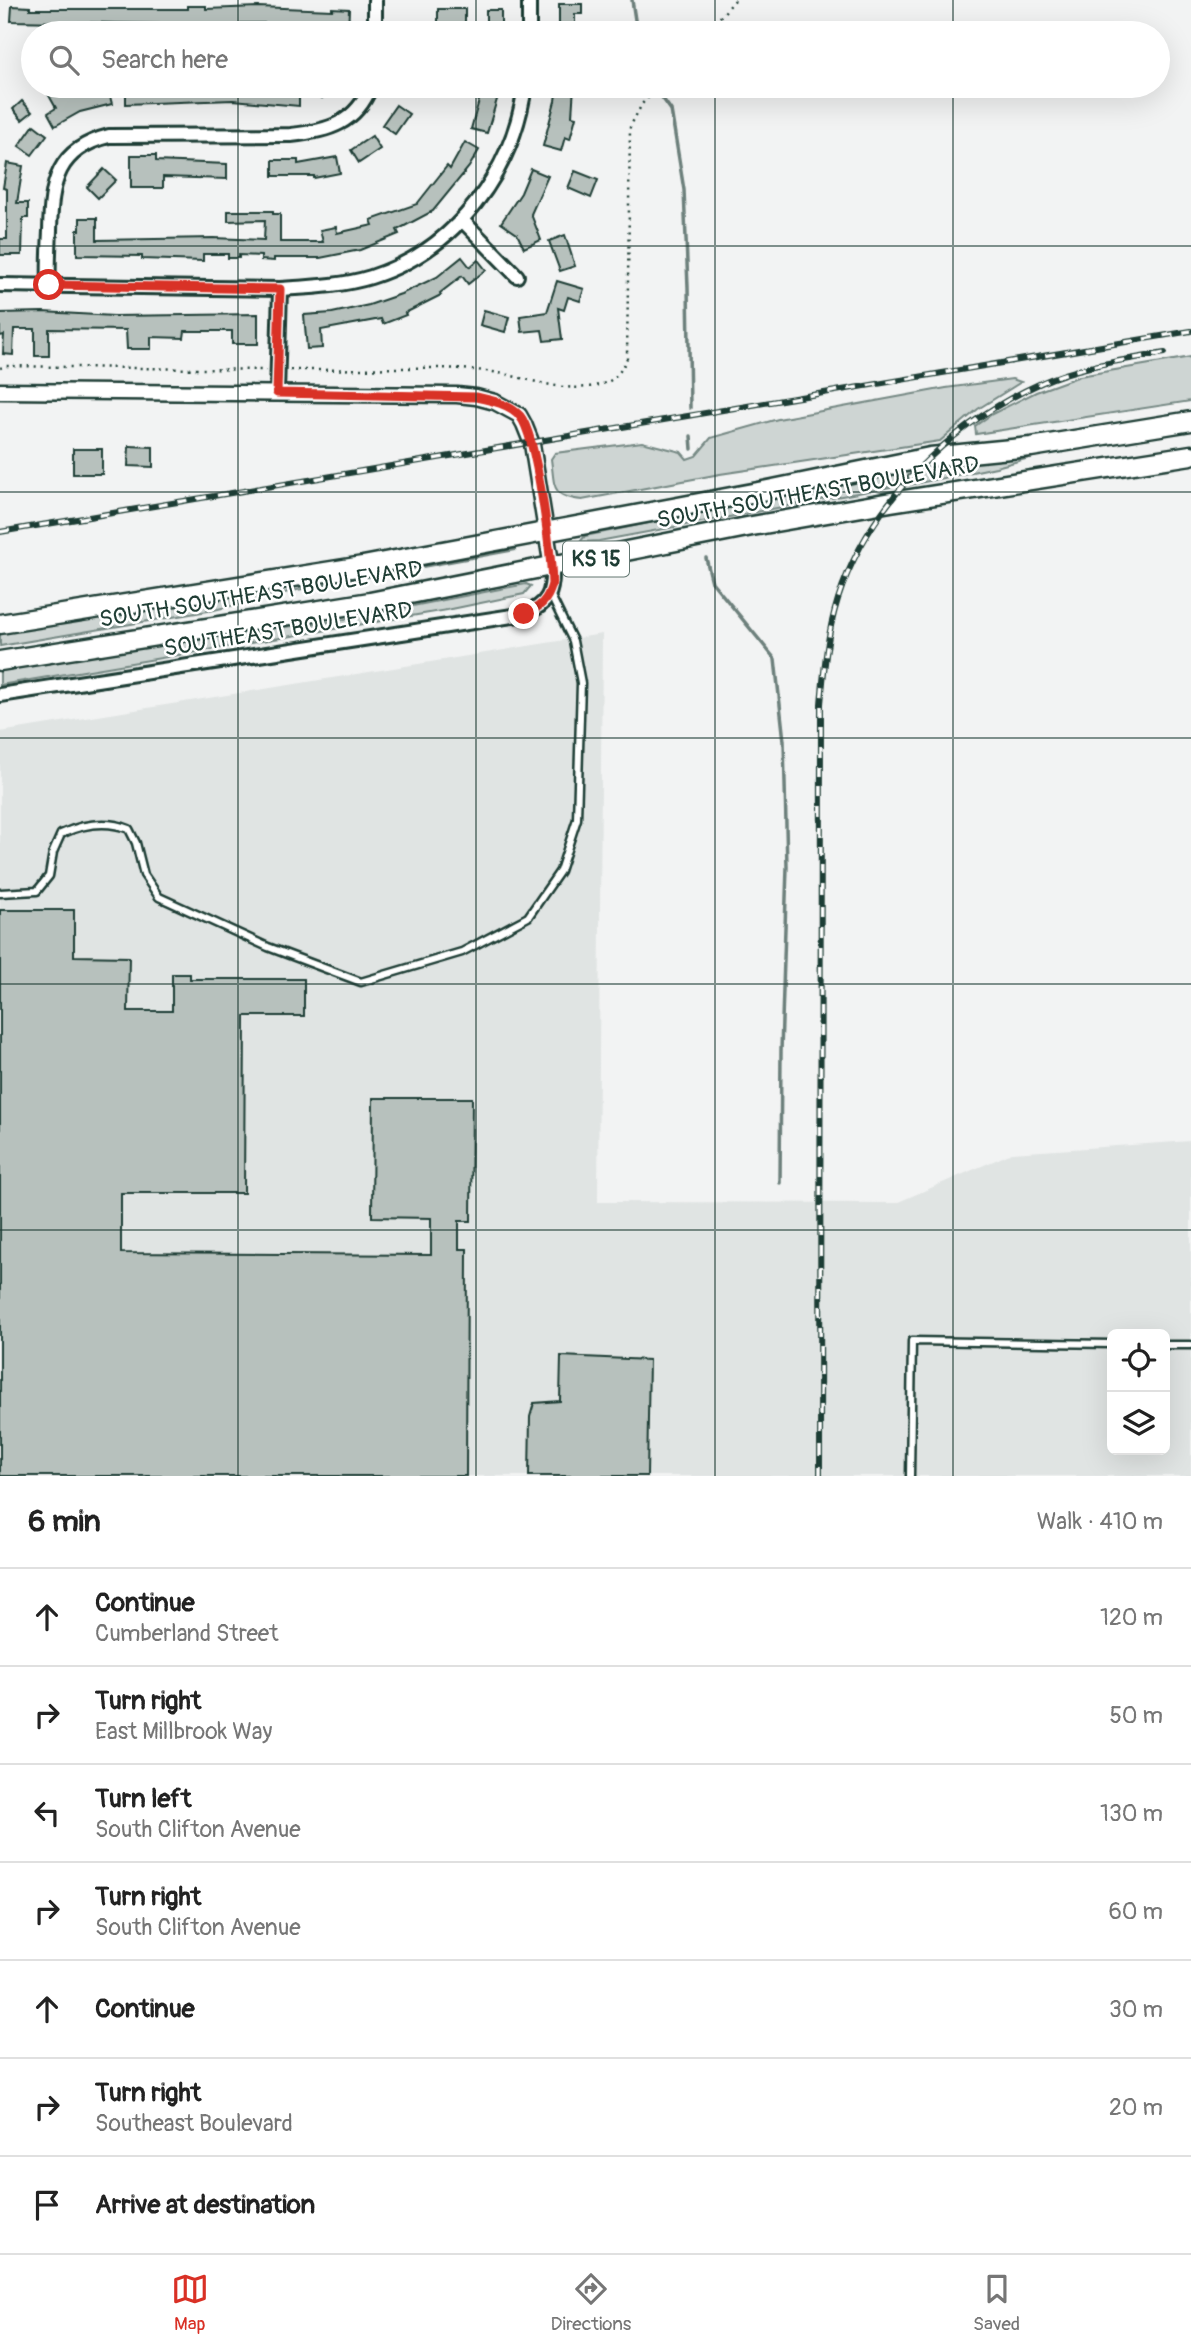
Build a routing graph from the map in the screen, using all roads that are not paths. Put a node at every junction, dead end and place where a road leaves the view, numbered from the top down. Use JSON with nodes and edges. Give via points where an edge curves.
{"nodes":[{"id":1,"x":375,"y":0,"type":"edge"},
{"id":2,"x":529,"y":0,"type":"edge"},
{"id":3,"x":375,"y":21,"type":"edge"},
{"id":4,"x":528,"y":21,"type":"edge"},
{"id":5,"x":366,"y":98,"type":"edge"},
{"id":6,"x":523,"y":98,"type":"edge"},
{"id":7,"x":462,"y":220,"type":"junction"},
{"id":8,"x":517,"y":276,"type":"dead end"},
{"id":9,"x":0,"y":285,"type":"edge"},
{"id":10,"x":49,"y":285,"type":"junction"},
{"id":11,"x":280,"y":289,"type":"junction"},
{"id":12,"x":0,"y":391,"type":"edge"},
{"id":13,"x":277,"y":393,"type":"junction"},
{"id":14,"x":1191,"y":421,"type":"edge"},
{"id":15,"x":1191,"y":455,"type":"edge"},
{"id":16,"x":547,"y":532,"type":"junction"},
{"id":17,"x":552,"y":568,"type":"junction"},
{"id":18,"x":550,"y":594,"type":"junction"},
{"id":19,"x":0,"y":624,"type":"edge"},
{"id":20,"x":0,"y":661,"type":"edge"},
{"id":21,"x":0,"y":695,"type":"edge"},
{"id":22,"x":0,"y":893,"type":"edge"},
{"id":23,"x":1107,"y":1344,"type":"edge"},
{"id":24,"x":1170,"y":1345,"type":"edge"},
{"id":25,"x":1191,"y":1345,"type":"edge"},
{"id":26,"x":910,"y":1476,"type":"edge"}],
"edges":[{"from":1,"to":3,"type":"street"},
{"from":2,"to":4,"type":"street"},
{"from":5,"to":10,"type":"street","via":[[354,114],[320,131],[109,136],[85,145],[66,160],[54,181]]},
{"from":6,"to":7,"type":"street","via":[[503,162]]},
{"from":7,"to":8,"type":"street"},
{"from":7,"to":11,"type":"street","via":[[424,252],[379,274]]},
{"from":9,"to":10,"type":"street"},
{"from":10,"to":11,"type":"street"},
{"from":11,"to":13,"type":"street"},
{"from":12,"to":13,"type":"street"},
{"from":13,"to":16,"type":"street","via":[[466,396],[507,408],[519,415],[533,444]]},
{"from":14,"to":16,"type":"main road","name":"SOUTH SOUTHEAST BOULEVARD","number":"KS 15","via":[[1031,447],[930,457]]},
{"from":15,"to":17,"type":"main road","name":"SOUTH SOUTHEAST BOULEVARD","number":"KS 15","via":[[752,526]]},
{"from":16,"to":17,"type":"street"},
{"from":16,"to":19,"type":"main road","name":"SOUTH SOUTHEAST BOULEVARD","number":"KS 15"},
{"from":17,"to":18,"type":"street"},
{"from":17,"to":20,"type":"main road","name":"SOUTH SOUTHEAST BOULEVARD","number":"KS 15"},
{"from":18,"to":21,"type":"street","name":"SOUTHEAST BOULEVARD","via":[[524,614]]},
{"from":18,"to":22,"type":"lane","via":[[573,641],[581,683],[577,819],[560,871],[528,916],[462,952],[361,982],[268,947],[159,897],[144,875],[129,829],[114,823],[80,826],[61,834],[50,876],[37,891]]},
{"from":23,"to":26,"type":"lane","via":[[912,1341]]},
{"from":24,"to":25,"type":"lane"}]}
